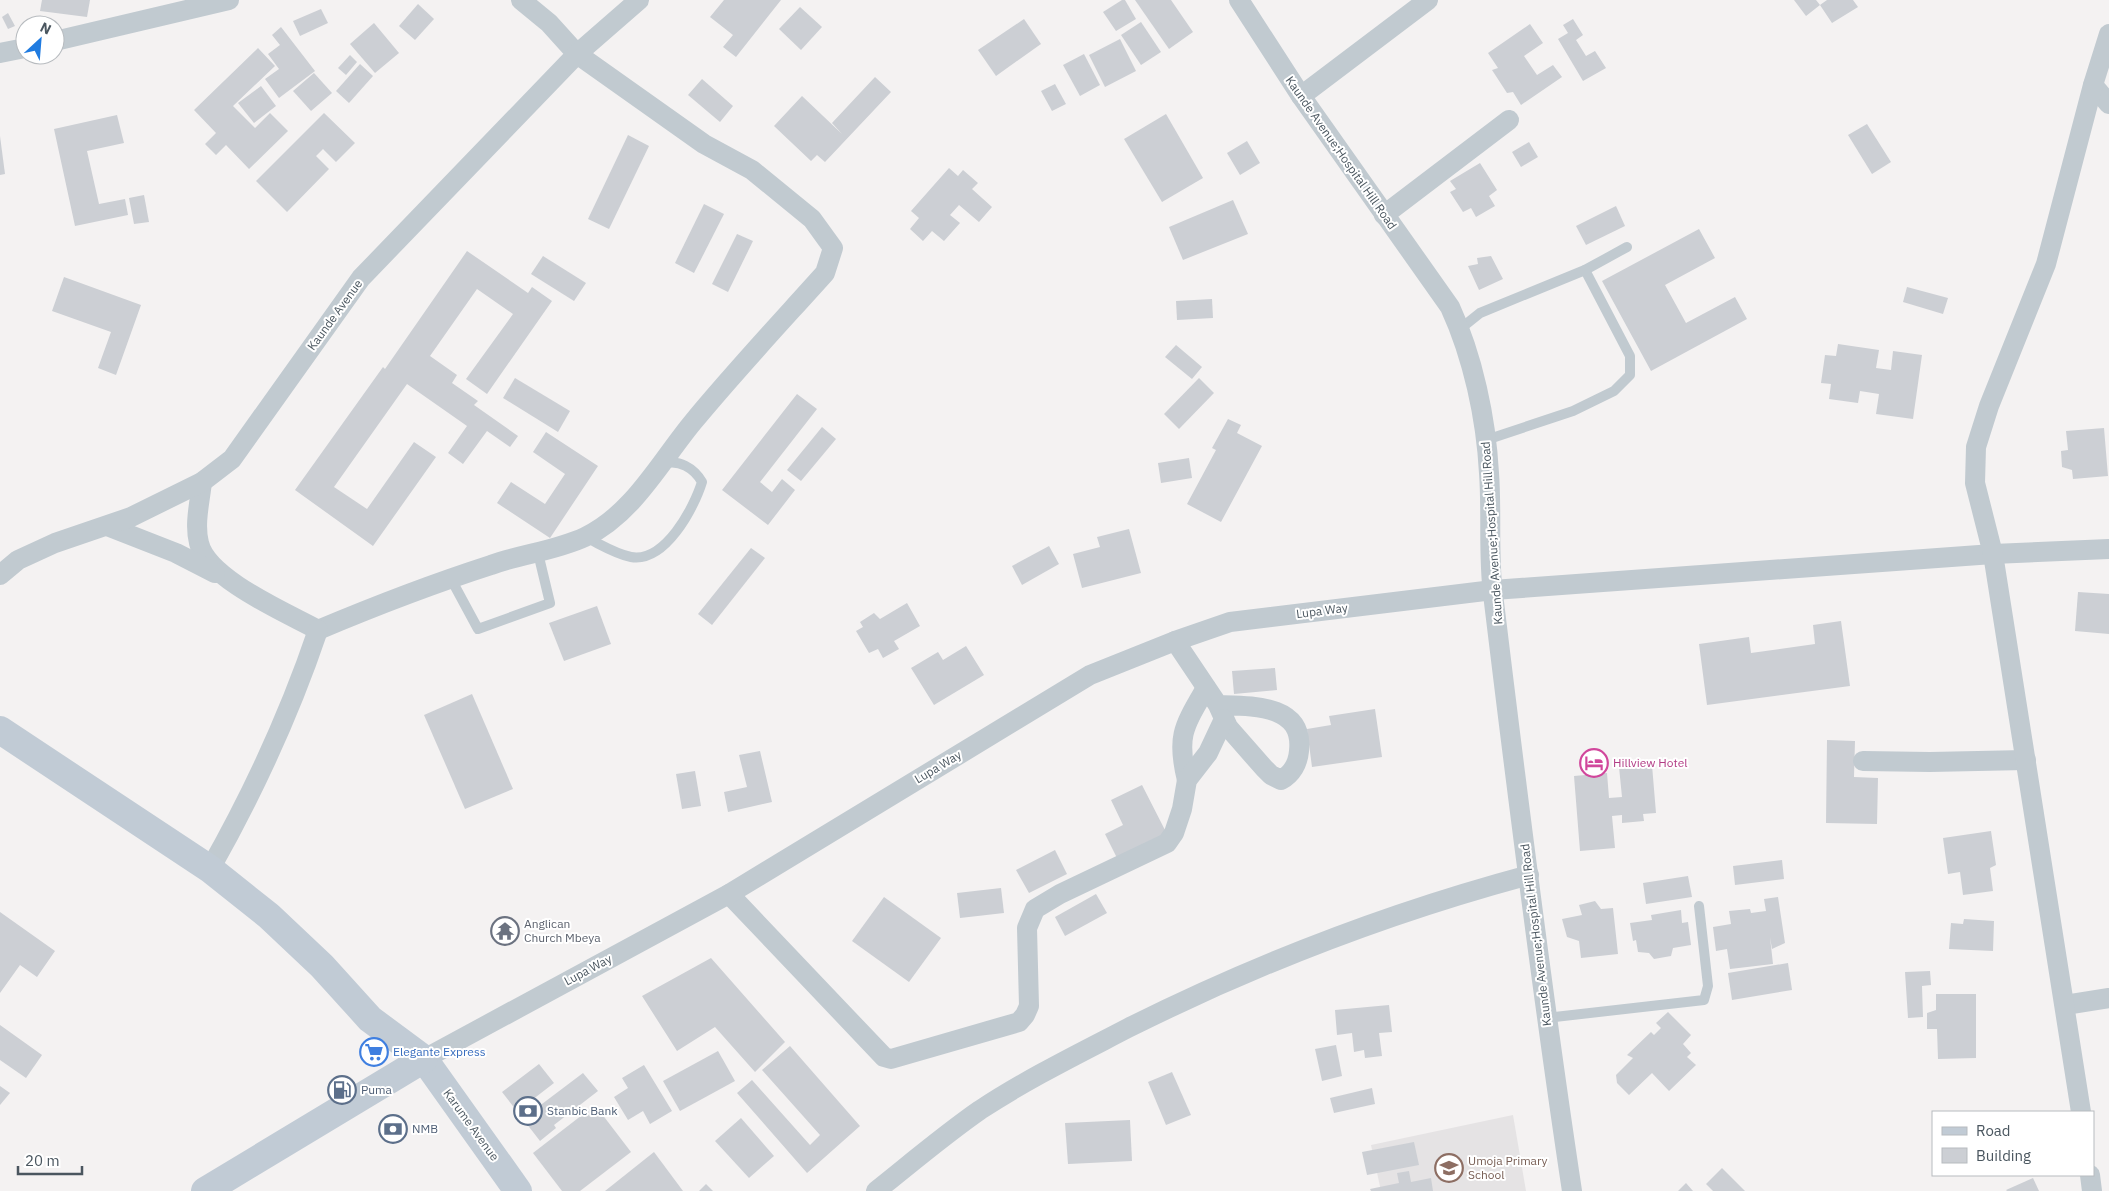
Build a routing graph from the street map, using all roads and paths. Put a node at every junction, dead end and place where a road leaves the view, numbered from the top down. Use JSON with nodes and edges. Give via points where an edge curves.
{"nodes":[{"id":1,"x":229,"y":0,"type":"edge"},
{"id":2,"x":521,"y":0,"type":"edge"},
{"id":3,"x":639,"y":0,"type":"edge"},
{"id":4,"x":1239,"y":0,"type":"edge"},
{"id":5,"x":1428,"y":0,"type":"edge"},
{"id":6,"x":2109,"y":34,"type":"edge"},
{"id":7,"x":65,"y":40,"type":"edge"},
{"id":8,"x":15,"y":50,"type":"edge"},
{"id":9,"x":0,"y":53,"type":"edge"},
{"id":10,"x":577,"y":54,"type":"junction"},
{"id":11,"x":2093,"y":85,"type":"junction"},
{"id":12,"x":1301,"y":96,"type":"junction"},
{"id":13,"x":2109,"y":104,"type":"edge"},
{"id":14,"x":1509,"y":120,"type":"dead end"},
{"id":15,"x":1384,"y":215,"type":"junction"},
{"id":16,"x":1627,"y":247,"type":"dead end"},
{"id":17,"x":1585,"y":270,"type":"junction"},
{"id":18,"x":1460,"y":329,"type":"junction"},
{"id":19,"x":1486,"y":440,"type":"junction"},
{"id":20,"x":660,"y":465,"type":"junction"},
{"id":21,"x":202,"y":482,"type":"junction"},
{"id":22,"x":107,"y":526,"type":"junction"},
{"id":23,"x":585,"y":537,"type":"junction"},
{"id":24,"x":2109,"y":549,"type":"edge"},
{"id":25,"x":538,"y":552,"type":"junction"},
{"id":26,"x":1992,"y":554,"type":"junction"},
{"id":27,"x":0,"y":575,"type":"edge"},
{"id":28,"x":451,"y":579,"type":"junction"},
{"id":29,"x":228,"y":580,"type":"junction"},
{"id":30,"x":1493,"y":590,"type":"junction"},
{"id":31,"x":318,"y":630,"type":"junction"},
{"id":32,"x":1175,"y":641,"type":"junction"},
{"id":33,"x":1206,"y":688,"type":"junction"},
{"id":34,"x":0,"y":730,"type":"edge"},
{"id":35,"x":2026,"y":760,"type":"junction"},
{"id":36,"x":1864,"y":761,"type":"dead end"},
{"id":37,"x":1187,"y":780,"type":"junction"},
{"id":38,"x":210,"y":869,"type":"junction"},
{"id":39,"x":1529,"y":875,"type":"junction"},
{"id":40,"x":728,"y":894,"type":"junction"},
{"id":41,"x":1699,"y":906,"type":"dead end"},
{"id":42,"x":2109,"y":998,"type":"edge"},
{"id":43,"x":2065,"y":1005,"type":"junction"},
{"id":44,"x":1546,"y":1018,"type":"junction"},
{"id":45,"x":424,"y":1059,"type":"junction"},
{"id":46,"x":2081,"y":1111,"type":"edge"},
{"id":47,"x":2090,"y":1176,"type":"edge"},
{"id":48,"x":205,"y":1191,"type":"edge"},
{"id":49,"x":518,"y":1191,"type":"edge"},
{"id":50,"x":876,"y":1191,"type":"edge"},
{"id":51,"x":1572,"y":1191,"type":"edge"},
{"id":52,"x":2092,"y":1191,"type":"edge"}],
"edges":[{"from":1,"to":7,"type":"street"},
{"from":2,"to":10,"type":"street","via":[[548,22]]},
{"from":3,"to":10,"type":"street","name":"Kaunde Avenue"},
{"from":4,"to":12,"type":"street","name":"Kaunde Avenue;Hospital Hill Road"},
{"from":5,"to":12,"type":"street"},
{"from":6,"to":11,"type":"street"},
{"from":8,"to":9,"type":"street"},
{"from":10,"to":20,"type":"street","via":[[704,144],[752,170],[812,219],[832,248],[826,273],[692,423]]},
{"from":10,"to":21,"type":"street","name":"Kaunde Avenue","via":[[362,278],[232,459]]},
{"from":11,"to":13,"type":"street"},
{"from":11,"to":26,"type":"street","via":[[2046,264],[1989,406],[1976,447],[1975,483]]},
{"from":12,"to":15,"type":"street","name":"Kaunde Avenue;Hospital Hill Road"},
{"from":14,"to":15,"type":"street"},
{"from":15,"to":18,"type":"street","name":"Kaunde Avenue;Hospital Hill Road","via":[[1450,307]]},
{"from":16,"to":17,"type":"lane"},
{"from":17,"to":18,"type":"lane","via":[[1480,313]]},
{"from":17,"to":19,"type":"lane","via":[[1630,356],[1630,375],[1614,391],[1573,411]]},
{"from":18,"to":19,"type":"street","name":"Kaunde Avenue;Hospital Hill Road"},
{"from":19,"to":30,"type":"street","name":"Kaunde Avenue;Hospital Hill Road","via":[[1490,472]]},
{"from":20,"to":23,"type":"street","via":[[629,504]]},
{"from":20,"to":23,"type":"lane","via":[[681,463],[697,473],[702,482],[698,496],[679,528],[659,549],[647,556],[632,558]]},
{"from":21,"to":22,"type":"street","name":"Kaunde Avenue"},
{"from":21,"to":29,"type":"street","via":[[197,532],[199,545]]},
{"from":22,"to":27,"type":"street","name":"Kaunde Avenue","via":[[55,543],[18,560]]},
{"from":22,"to":29,"type":"street","via":[[194,561]]},
{"from":23,"to":25,"type":"street"},
{"from":24,"to":26,"type":"street","name":"Lupa Way"},
{"from":25,"to":28,"type":"street"},
{"from":25,"to":28,"type":"lane","via":[[550,603],[478,629]]},
{"from":26,"to":30,"type":"street","name":"Lupa Way"},
{"from":26,"to":35,"type":"street"},
{"from":28,"to":31,"type":"street"},
{"from":29,"to":31,"type":"street"},
{"from":30,"to":32,"type":"street","name":"Lupa Way","via":[[1230,622]]},
{"from":30,"to":39,"type":"street","name":"Kaunde Avenue;Hospital Hill Road"},
{"from":31,"to":38,"type":"street","via":[[300,684],[240,816]]},
{"from":32,"to":33,"type":"street"},
{"from":32,"to":40,"type":"street","name":"Lupa Way","via":[[1090,675]]},
{"from":33,"to":37,"type":"street","via":[[1182,737],[1181,757]]},
{"from":33,"to":37,"type":"street","via":[[1221,712],[1208,753]]},
{"from":34,"to":38,"type":"main road","name":"Karume Avenue"},
{"from":35,"to":36,"type":"street"},
{"from":35,"to":43,"type":"street"},
{"from":37,"to":40,"type":"street","via":[[1182,809],[1167,843],[1035,909],[1027,928],[1029,1006],[1019,1022],[891,1059],[876,1050]]},
{"from":38,"to":45,"type":"main road","name":"Karume Avenue","via":[[282,928],[370,1019]]},
{"from":39,"to":44,"type":"street","name":"Kaunde Avenue;Hospital Hill Road"},
{"from":39,"to":50,"type":"street","via":[[1428,904],[1307,948],[1170,1007],[1042,1072],[979,1111]]},
{"from":40,"to":45,"type":"street","name":"Lupa Way"},
{"from":41,"to":44,"type":"lane","via":[[1708,986],[1704,1000]]},
{"from":42,"to":43,"type":"street"},
{"from":43,"to":46,"type":"street"},
{"from":44,"to":51,"type":"street","name":"Kaunde Avenue;Hospital Hill Road"},
{"from":45,"to":48,"type":"main road"},
{"from":45,"to":49,"type":"main road","name":"Karume Avenue"},
{"from":47,"to":52,"type":"street"}]}
